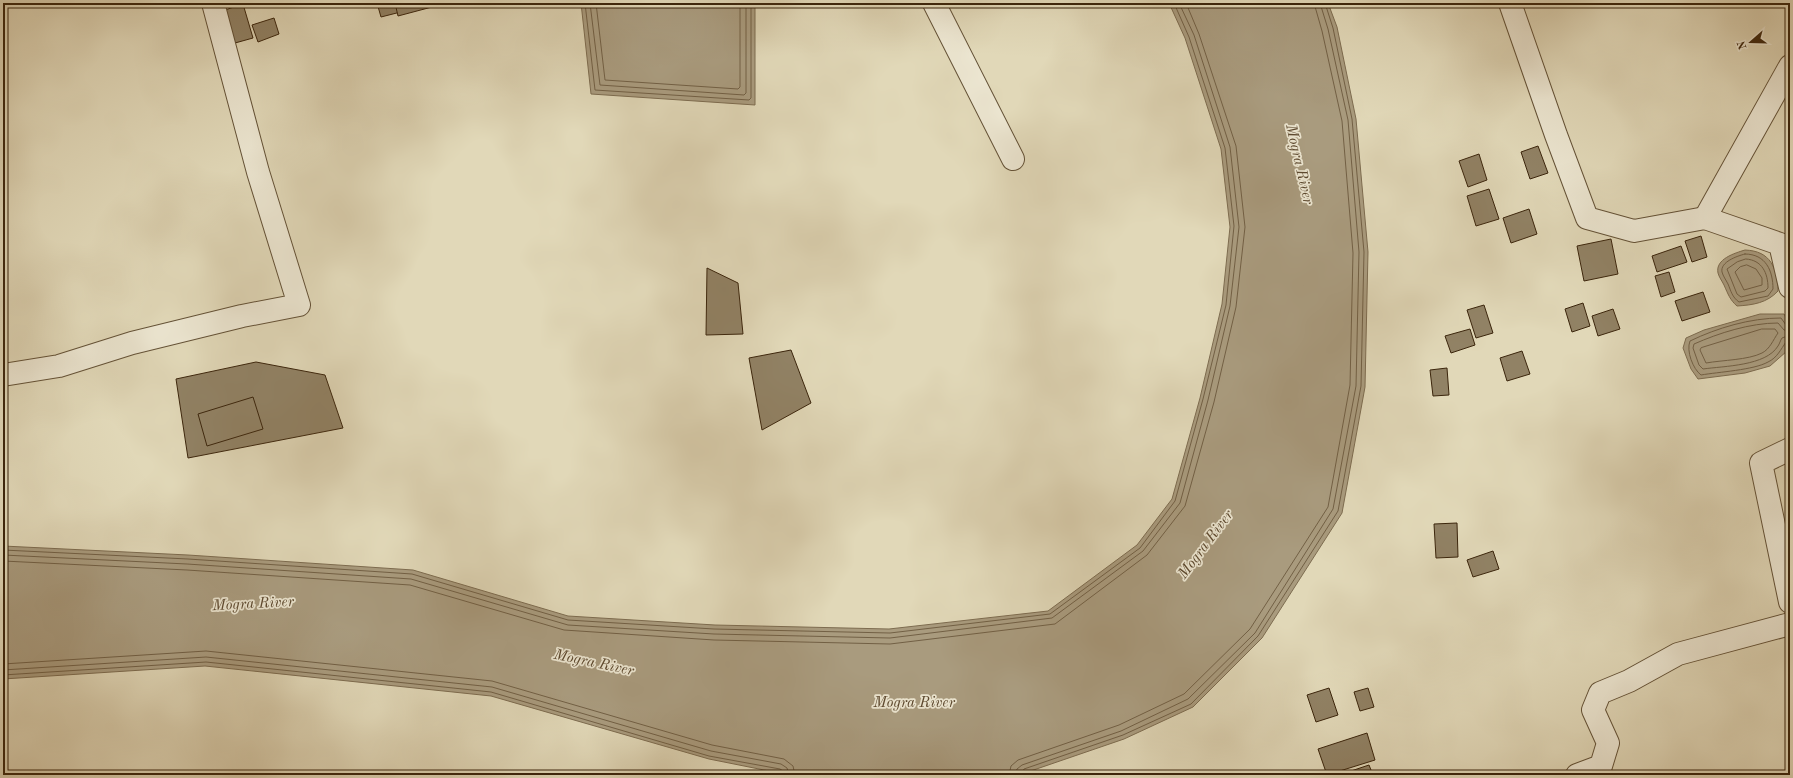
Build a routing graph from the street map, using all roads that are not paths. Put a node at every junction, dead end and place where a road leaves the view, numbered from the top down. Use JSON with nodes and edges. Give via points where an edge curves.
{"nodes":[{"id":1,"x":212,"y":3,"type":"edge"},
{"id":2,"x":934,"y":3,"type":"edge"},
{"id":3,"x":1510,"y":3,"type":"edge"},
{"id":4,"x":1790,"y":66,"type":"edge"},
{"id":5,"x":1012,"y":159,"type":"dead end"},
{"id":6,"x":1705,"y":218,"type":"junction"},
{"id":7,"x":1790,"y":287,"type":"edge"},
{"id":8,"x":3,"y":375,"type":"edge"},
{"id":9,"x":1790,"y":449,"type":"edge"},
{"id":10,"x":1790,"y":602,"type":"edge"},
{"id":11,"x":1790,"y":624,"type":"edge"},
{"id":12,"x":1577,"y":775,"type":"edge"}],
"edges":[{"from":1,"to":8,"type":"street","via":[[258,172],[300,305],[242,316],[132,343],[59,366]]},
{"from":2,"to":5,"type":"street"},
{"from":3,"to":6,"type":"street","via":[[1587,218],[1634,231]]},
{"from":4,"to":6,"type":"street"},
{"from":6,"to":7,"type":"street","via":[[1780,244]]},
{"from":9,"to":10,"type":"street","via":[[1761,463]]},
{"from":11,"to":12,"type":"street","via":[[1678,654],[1629,681],[1600,693],[1593,710],[1608,743],[1600,766]]}]}
